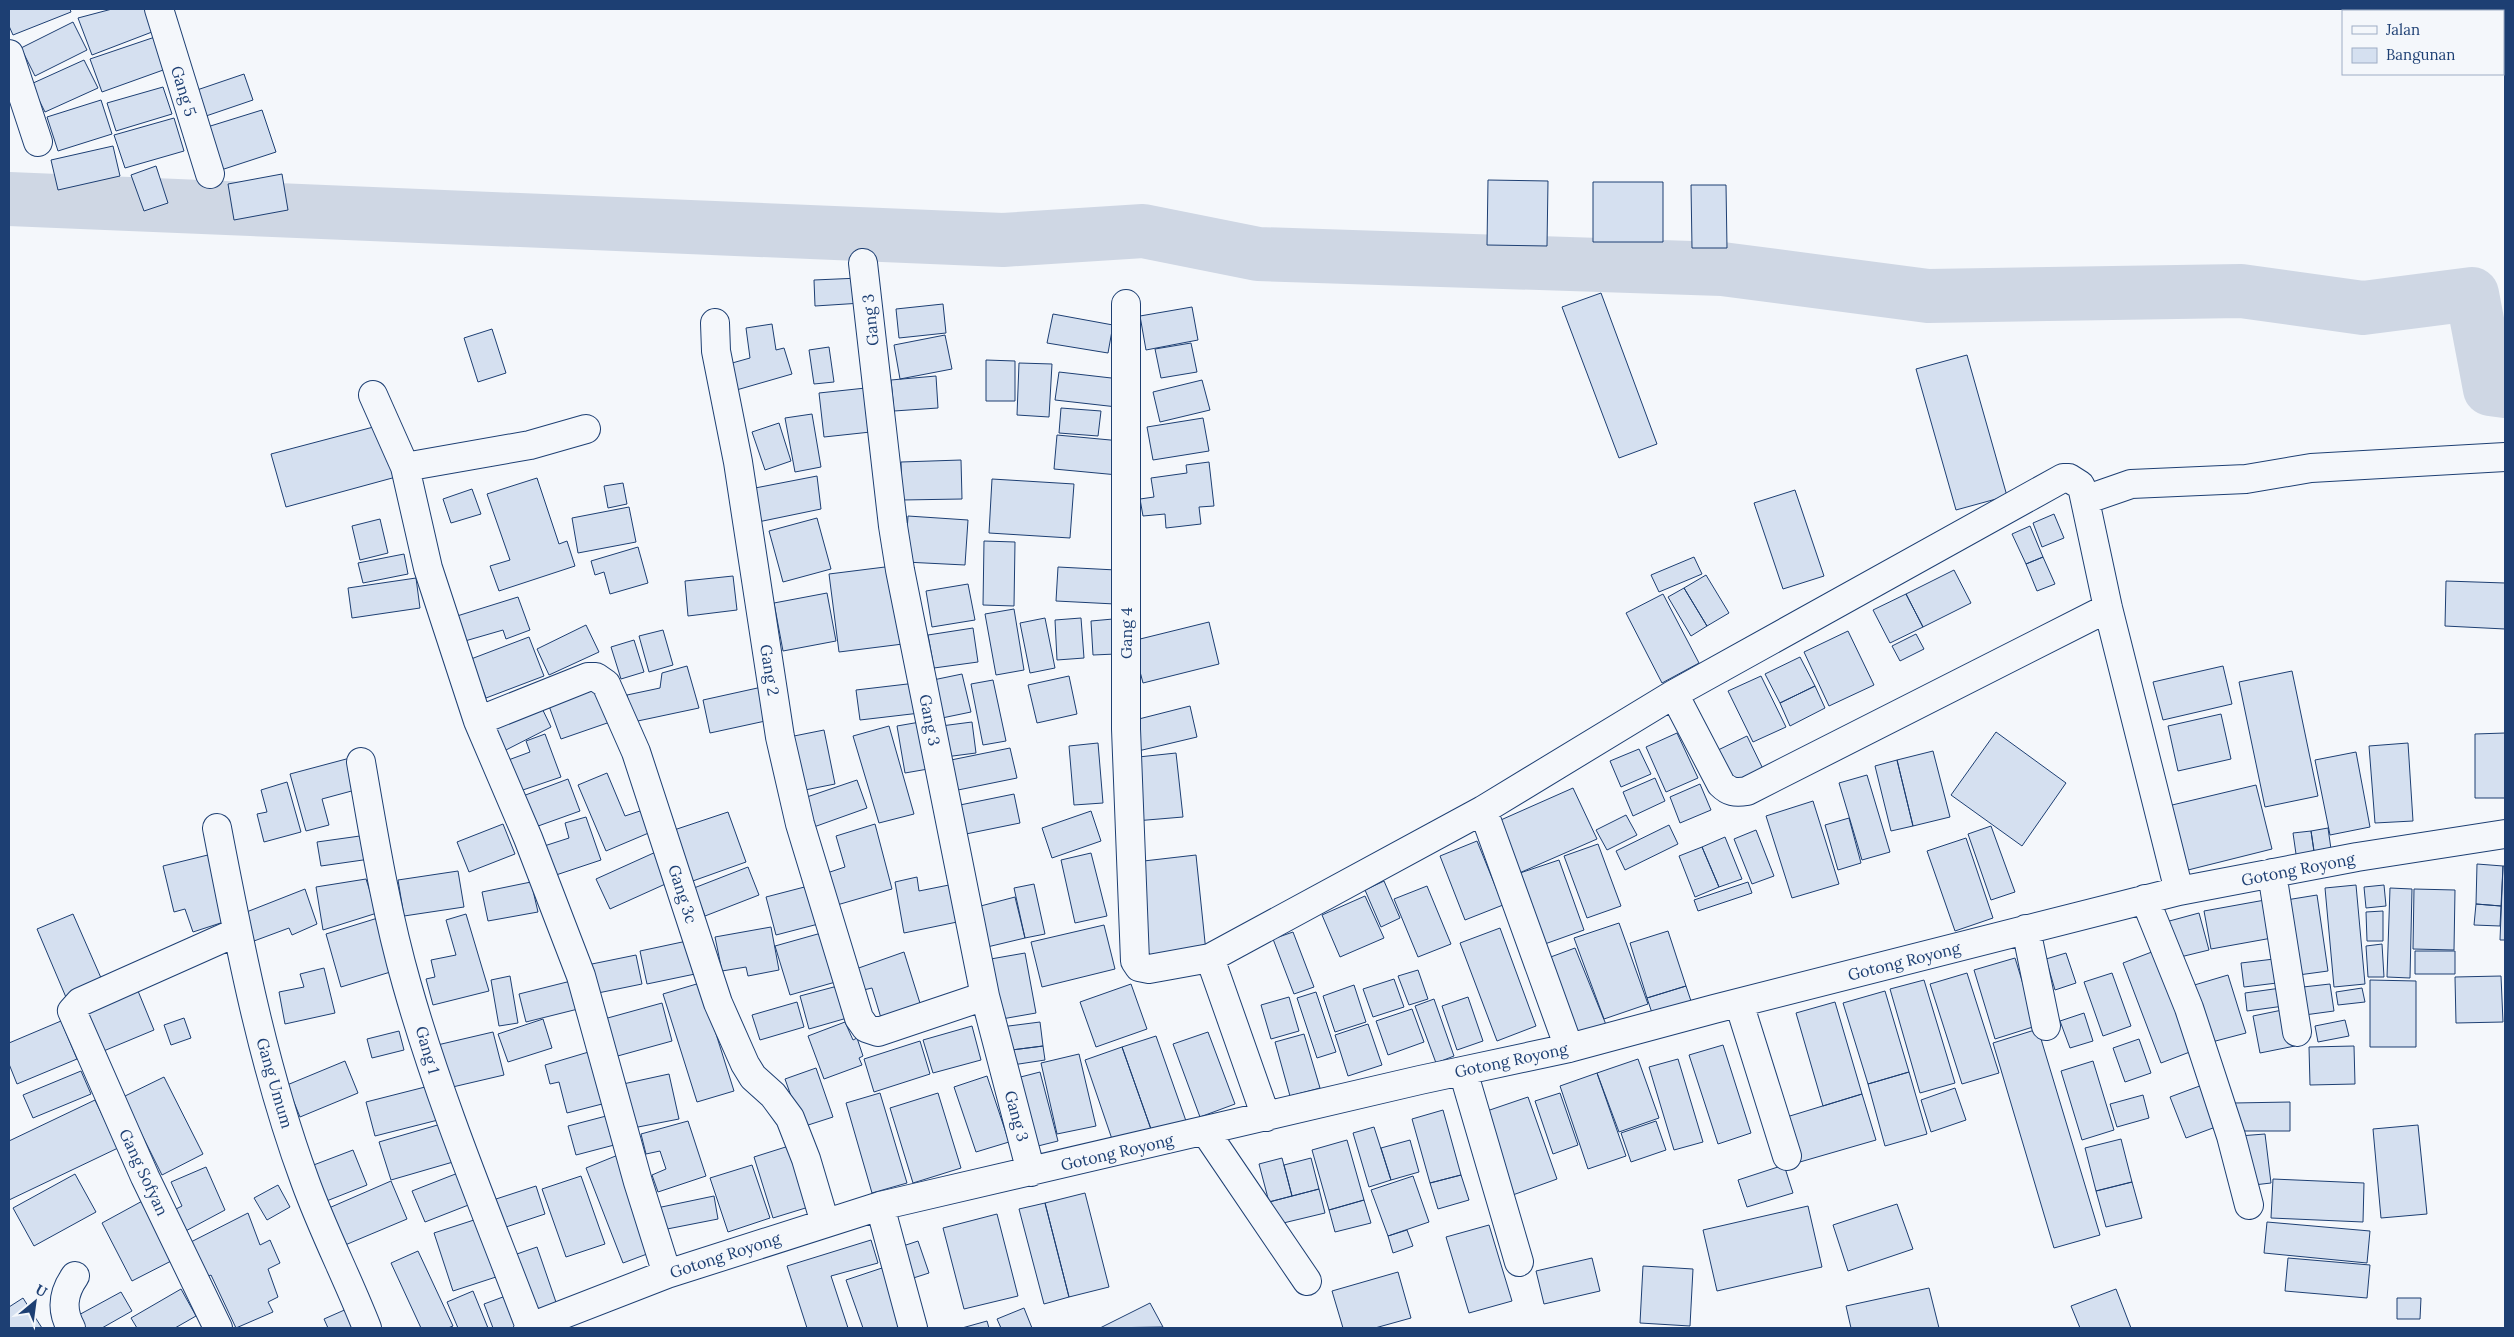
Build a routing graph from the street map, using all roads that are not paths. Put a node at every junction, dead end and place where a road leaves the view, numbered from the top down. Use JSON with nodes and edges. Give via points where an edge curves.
{"nodes":[{"id":1,"x":159,"y":9,"type":"edge"},
{"id":2,"x":9,"y":54,"type":"edge"},
{"id":3,"x":38,"y":142,"type":"dead end"},
{"id":4,"x":210,"y":174,"type":"dead end"},
{"id":5,"x":863,"y":263,"type":"dead end"},
{"id":6,"x":1126,"y":304,"type":"dead end"},
{"id":7,"x":715,"y":323,"type":"dead end"},
{"id":8,"x":373,"y":395,"type":"dead end"},
{"id":9,"x":586,"y":429,"type":"dead end"},
{"id":10,"x":2505,"y":457,"type":"edge"},
{"id":11,"x":405,"y":467,"type":"junction"},
{"id":12,"x":2085,"y":500,"type":"junction"},
{"id":13,"x":2108,"y":608,"type":"junction"},
{"id":14,"x":1674,"y":694,"type":"junction"},
{"id":15,"x":478,"y":721,"type":"junction"},
{"id":16,"x":361,"y":762,"type":"dead end"},
{"id":17,"x":1483,"y":810,"type":"junction"},
{"id":18,"x":217,"y":828,"type":"dead end"},
{"id":19,"x":2505,"y":834,"type":"edge"},
{"id":20,"x":2272,"y":873,"type":"junction"},
{"id":21,"x":2179,"y":891,"type":"junction"},
{"id":22,"x":2145,"y":899,"type":"junction"},
{"id":23,"x":2026,"y":929,"type":"junction"},
{"id":24,"x":237,"y":932,"type":"junction"},
{"id":25,"x":1210,"y":958,"type":"junction"},
{"id":26,"x":985,"y":996,"type":"junction"},
{"id":27,"x":1739,"y":1003,"type":"junction"},
{"id":28,"x":2046,"y":1026,"type":"dead end"},
{"id":29,"x":2297,"y":1032,"type":"dead end"},
{"id":30,"x":1569,"y":1048,"type":"junction"},
{"id":31,"x":1463,"y":1071,"type":"junction"},
{"id":32,"x":1266,"y":1117,"type":"junction"},
{"id":33,"x":1205,"y":1131,"type":"junction"},
{"id":34,"x":1787,"y":1156,"type":"dead end"},
{"id":35,"x":1031,"y":1172,"type":"junction"},
{"id":36,"x":2249,"y":1205,"type":"dead end"},
{"id":37,"x":880,"y":1206,"type":"junction"},
{"id":38,"x":825,"y":1223,"type":"junction"},
{"id":39,"x":1519,"y":1262,"type":"dead end"},
{"id":40,"x":667,"y":1274,"type":"junction"},
{"id":41,"x":75,"y":1276,"type":"dead end"},
{"id":42,"x":1307,"y":1281,"type":"dead end"},
{"id":43,"x":71,"y":1328,"type":"edge"},
{"id":44,"x":218,"y":1328,"type":"edge"},
{"id":45,"x":367,"y":1328,"type":"edge"},
{"id":46,"x":529,"y":1328,"type":"edge"},
{"id":47,"x":914,"y":1328,"type":"edge"}],
"edges":[{"from":1,"to":4,"type":"street","name":"Gang 5"},
{"from":2,"to":3,"type":"street"},
{"from":5,"to":26,"type":"street","name":"Gang 3","via":[[899,562]]},
{"from":6,"to":25,"type":"street","name":"Gang 4","via":[[1126,729],[1135,961],[1139,967],[1149,969]]},
{"from":7,"to":26,"type":"street","name":"Gang 2","via":[[716,351],[738,462],[780,737],[800,824],[862,1025],[878,1032]]},
{"from":8,"to":11,"type":"street"},
{"from":9,"to":11,"type":"street","via":[[530,444]]},
{"from":10,"to":12,"type":"street","via":[[2311,468],[2246,479],[2131,484]]},
{"from":11,"to":15,"type":"street","via":[[428,568]]},
{"from":12,"to":13,"type":"street"},
{"from":12,"to":14,"type":"street","via":[[2080,485],[2063,478]]},
{"from":13,"to":14,"type":"street","via":[[1747,791],[1737,793],[1721,784]]},
{"from":13,"to":21,"type":"street"},
{"from":14,"to":17,"type":"street"},
{"from":15,"to":38,"type":"street","name":"Gang 3c","via":[[588,677],[596,677],[606,684],[636,752],[718,1003],[745,1064],[790,1118]]},
{"from":15,"to":40,"type":"street","via":[[528,838],[581,976]]},
{"from":16,"to":46,"type":"street","name":"Gang 1","via":[[380,880],[407,986],[440,1092]]},
{"from":17,"to":25,"type":"street"},
{"from":17,"to":30,"type":"street"},
{"from":18,"to":24,"type":"street","name":"Gang Umum"},
{"from":19,"to":20,"type":"street","name":"Gotong Royong"},
{"from":20,"to":21,"type":"street","name":"Gotong Royong"},
{"from":20,"to":29,"type":"street"},
{"from":21,"to":22,"type":"street","name":"Gotong Royong"},
{"from":22,"to":23,"type":"street","name":"Gotong Royong"},
{"from":22,"to":36,"type":"street","via":[[2189,1008],[2231,1136]]},
{"from":23,"to":27,"type":"street","name":"Gotong Royong"},
{"from":23,"to":28,"type":"street"},
{"from":24,"to":44,"type":"street","name":"Gang Sofyan","via":[[80,1002],[72,1014]]},
{"from":24,"to":45,"type":"street","name":"Gang Umum","via":[[272,1077],[302,1174]]},
{"from":25,"to":32,"type":"street"},
{"from":26,"to":35,"type":"street","name":"Gang 3"},
{"from":27,"to":30,"type":"street","name":"Gotong Royong"},
{"from":27,"to":34,"type":"street"},
{"from":30,"to":31,"type":"street","name":"Gotong Royong"},
{"from":31,"to":32,"type":"street","name":"Gotong Royong"},
{"from":31,"to":39,"type":"street"},
{"from":32,"to":33,"type":"street","name":"Gotong Royong"},
{"from":33,"to":35,"type":"street","name":"Gotong Royong"},
{"from":33,"to":42,"type":"street"},
{"from":35,"to":37,"type":"street","name":"Gotong Royong"},
{"from":37,"to":38,"type":"street","name":"Gotong Royong"},
{"from":37,"to":47,"type":"street"},
{"from":38,"to":40,"type":"street","name":"Gotong Royong"},
{"from":40,"to":46,"type":"street","name":"Gotong Royong"},
{"from":41,"to":43,"type":"street","via":[[64,1298]]}]}
